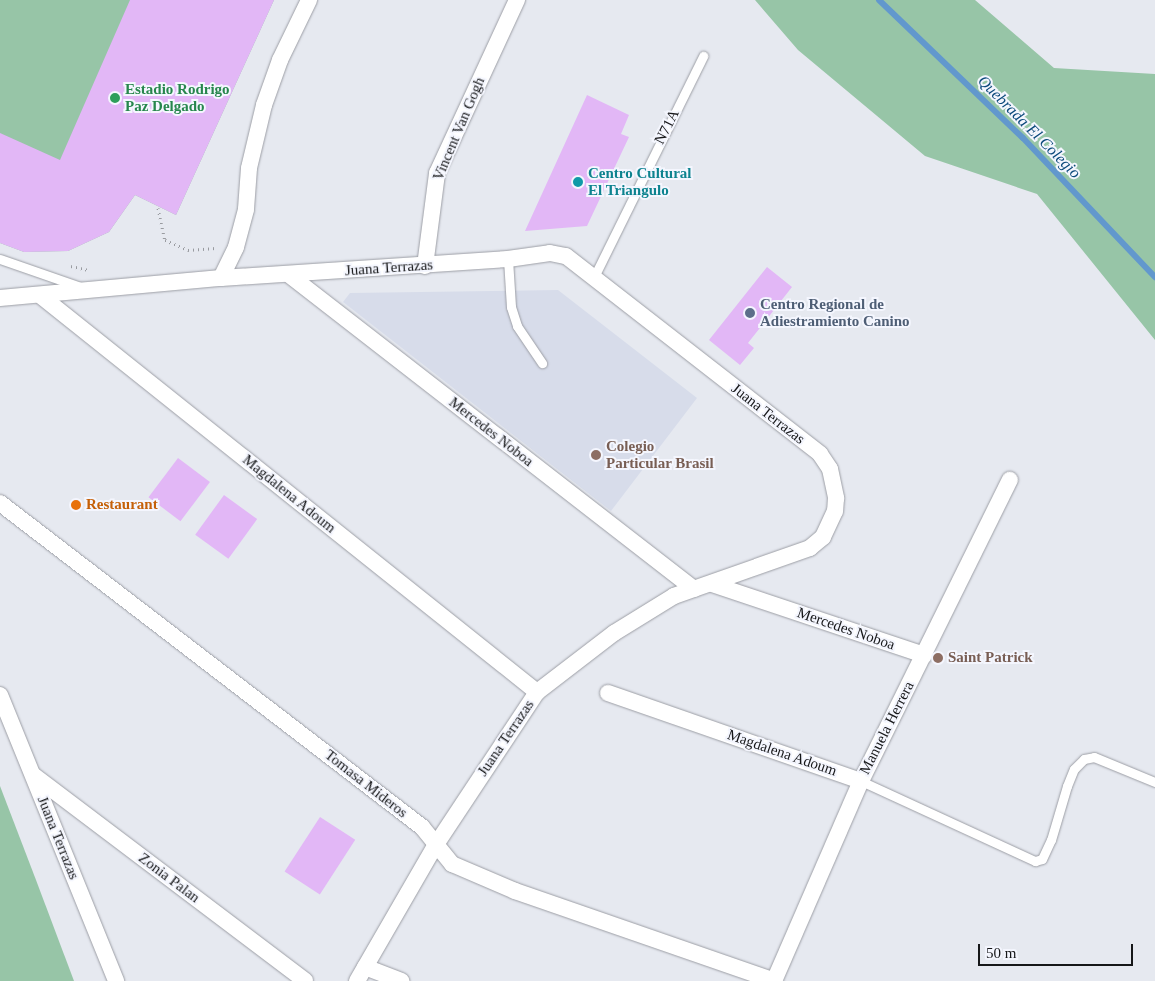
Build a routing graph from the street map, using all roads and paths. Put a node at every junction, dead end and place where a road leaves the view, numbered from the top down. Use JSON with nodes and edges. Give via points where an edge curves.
{"nodes":[{"id":1,"x":309,"y":0,"type":"edge"},
{"id":2,"x":518,"y":0,"type":"edge"},
{"id":3,"x":703,"y":56,"type":"dead end"},
{"id":4,"x":158,"y":208,"type":"dead end"},
{"id":5,"x":236,"y":247,"type":"junction"},
{"id":6,"x":0,"y":259,"type":"edge"},
{"id":7,"x":508,"y":260,"type":"junction"},
{"id":8,"x":69,"y":266,"type":"dead end"},
{"id":9,"x":425,"y":266,"type":"junction"},
{"id":10,"x":97,"y":272,"type":"dead end"},
{"id":11,"x":288,"y":274,"type":"junction"},
{"id":12,"x":221,"y":278,"type":"junction"},
{"id":13,"x":593,"y":279,"type":"junction"},
{"id":14,"x":89,"y":290,"type":"junction"},
{"id":15,"x":41,"y":296,"type":"junction"},
{"id":16,"x":0,"y":298,"type":"edge"},
{"id":17,"x":542,"y":363,"type":"dead end"},
{"id":18,"x":1010,"y":480,"type":"dead end"},
{"id":19,"x":0,"y":503,"type":"edge"},
{"id":20,"x":712,"y":584,"type":"junction"},
{"id":21,"x":694,"y":589,"type":"junction"},
{"id":22,"x":924,"y":655,"type":"junction"},
{"id":23,"x":537,"y":692,"type":"junction"},
{"id":24,"x":608,"y":693,"type":"dead end"},
{"id":25,"x":0,"y":695,"type":"edge"},
{"id":26,"x":33,"y":775,"type":"junction"},
{"id":27,"x":861,"y":781,"type":"junction"},
{"id":28,"x":1155,"y":782,"type":"edge"},
{"id":29,"x":435,"y":846,"type":"junction"},
{"id":30,"x":362,"y":974,"type":"edge"},
{"id":31,"x":116,"y":981,"type":"edge"},
{"id":32,"x":305,"y":981,"type":"edge"},
{"id":33,"x":401,"y":981,"type":"edge"},
{"id":34,"x":775,"y":981,"type":"edge"}],
"edges":[{"from":1,"to":5,"type":"street","via":[[280,60],[264,105],[249,168],[246,209]]},
{"from":2,"to":9,"type":"street","name":"Vincent Van Gogh","via":[[437,174]]},
{"from":3,"to":13,"type":"lane","name":"N71A"},
{"from":4,"to":5,"type":"path","via":[[165,240],[188,250]]},
{"from":5,"to":12,"type":"street"},
{"from":6,"to":14,"type":"lane"},
{"from":7,"to":9,"type":"street","name":"Juana Terrazas"},
{"from":7,"to":13,"type":"street","name":"Juana Terrazas","via":[[550,253],[566,256],[584,268]]},
{"from":7,"to":17,"type":"lane","via":[[511,308],[517,326]]},
{"from":8,"to":10,"type":"path"},
{"from":9,"to":11,"type":"street","name":"Juana Terrazas"},
{"from":11,"to":12,"type":"street","name":"Juana Terrazas"},
{"from":11,"to":21,"type":"street","name":"Mercedes Noboa"},
{"from":12,"to":14,"type":"street","name":"Juana Terrazas"},
{"from":13,"to":20,"type":"street","name":"Juana Terrazas","via":[[820,454],[830,469],[836,498],[835,511],[823,537],[795,556]]},
{"from":14,"to":15,"type":"street","name":"Juana Terrazas"},
{"from":15,"to":16,"type":"street","name":"Juana Terrazas"},
{"from":15,"to":23,"type":"street","name":"Magdalena Adoum"},
{"from":18,"to":22,"type":"street","name":"Manuela Herrera"},
{"from":19,"to":29,"type":"street","name":"Tomasa Mideros","via":[[422,827]]},
{"from":20,"to":21,"type":"street","name":"Juana Terrazas"},
{"from":20,"to":22,"type":"street","name":"Mercedes Noboa"},
{"from":21,"to":23,"type":"street","name":"Juana Terrazas","via":[[674,596],[614,633]]},
{"from":22,"to":27,"type":"street","name":"Manuela Herrera"},
{"from":23,"to":29,"type":"street","name":"Juana Terrazas"},
{"from":24,"to":27,"type":"street","name":"Magdalena Adoum"},
{"from":25,"to":26,"type":"street","name":"Juana Terrazas"},
{"from":26,"to":31,"type":"street","name":"Juana Terrazas"},
{"from":26,"to":32,"type":"street","name":"Zonia Palan"},
{"from":27,"to":28,"type":"lane","name":"Magdalena Adoum","via":[[1035,861],[1042,859],[1052,840],[1066,786],[1074,768],[1084,759],[1094,757]]},
{"from":27,"to":34,"type":"street","name":"Manuela Herrera"},
{"from":29,"to":30,"type":"street","name":"Juana Terrazas"},
{"from":29,"to":34,"type":"street","name":"Tomasa Mideros","via":[[452,864],[475,876]]},
{"from":30,"to":33,"type":"street"}]}
